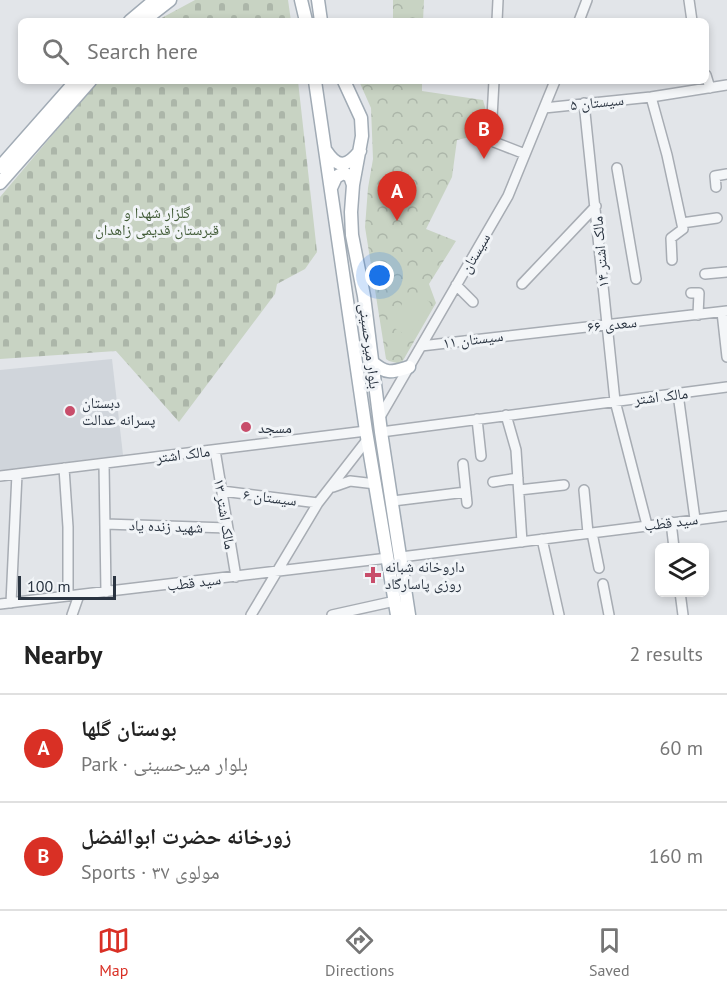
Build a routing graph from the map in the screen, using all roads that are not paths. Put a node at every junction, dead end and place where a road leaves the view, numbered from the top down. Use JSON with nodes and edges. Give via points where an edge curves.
{"nodes":[{"id":1,"x":154,"y":0,"type":"edge"},
{"id":2,"x":170,"y":0,"type":"edge"},
{"id":3,"x":302,"y":0,"type":"edge"},
{"id":4,"x":318,"y":0,"type":"edge"},
{"id":5,"x":498,"y":0,"type":"edge"},
{"id":6,"x":588,"y":0,"type":"edge"},
{"id":7,"x":689,"y":0,"type":"edge"},
{"id":8,"x":133,"y":18,"type":"edge"},
{"id":9,"x":147,"y":18,"type":"edge"},
{"id":10,"x":305,"y":18,"type":"edge"},
{"id":11,"x":321,"y":18,"type":"edge"},
{"id":12,"x":497,"y":18,"type":"edge"},
{"id":13,"x":580,"y":18,"type":"edge"},
{"id":14,"x":692,"y":18,"type":"edge"},
{"id":15,"x":73,"y":84,"type":"edge"},
{"id":16,"x":87,"y":84,"type":"edge"},
{"id":17,"x":315,"y":84,"type":"edge"},
{"id":18,"x":345,"y":84,"type":"edge"},
{"id":19,"x":494,"y":84,"type":"edge"},
{"id":20,"x":554,"y":84,"type":"edge"},
{"id":21,"x":709,"y":84,"type":"edge"},
{"id":22,"x":727,"y":85,"type":"edge"},
{"id":23,"x":710,"y":88,"type":"junction"},
{"id":24,"x":651,"y":97,"type":"junction"},
{"id":25,"x":584,"y":103,"type":"junction"},
{"id":26,"x":544,"y":108,"type":"junction"},
{"id":27,"x":325,"y":150,"type":"junction"},
{"id":28,"x":361,"y":150,"type":"junction"},
{"id":29,"x":525,"y":154,"type":"junction"},
{"id":30,"x":0,"y":167,"type":"edge"},
{"id":31,"x":617,"y":168,"type":"dead end"},
{"id":32,"x":727,"y":174,"type":"edge"},
{"id":33,"x":0,"y":183,"type":"edge"},
{"id":34,"x":353,"y":185,"type":"junction"},
{"id":35,"x":716,"y":187,"type":"dead end"},
{"id":36,"x":331,"y":189,"type":"junction"},
{"id":37,"x":596,"y":206,"type":"junction"},
{"id":38,"x":717,"y":218,"type":"dead end"},
{"id":39,"x":682,"y":223,"type":"junction"},
{"id":40,"x":672,"y":260,"type":"dead end"},
{"id":41,"x":727,"y":272,"type":"edge"},
{"id":42,"x":705,"y":274,"type":"dead end"},
{"id":43,"x":636,"y":279,"type":"dead end"},
{"id":44,"x":522,"y":284,"type":"dead end"},
{"id":45,"x":456,"y":285,"type":"junction"},
{"id":46,"x":691,"y":293,"type":"dead end"},
{"id":47,"x":473,"y":302,"type":"dead end"},
{"id":48,"x":725,"y":312,"type":"edge"},
{"id":49,"x":698,"y":315,"type":"junction"},
{"id":50,"x":607,"y":324,"type":"junction"},
{"id":51,"x":525,"y":333,"type":"joint"},
{"id":52,"x":421,"y":346,"type":"junction"},
{"id":53,"x":727,"y":357,"type":"edge"},
{"id":54,"x":372,"y":362,"type":"junction"},
{"id":55,"x":409,"y":367,"type":"junction"},
{"id":56,"x":727,"y":387,"type":"edge"},
{"id":57,"x":678,"y":394,"type":"junction"},
{"id":58,"x":615,"y":401,"type":"junction"},
{"id":59,"x":506,"y":415,"type":"junction"},
{"id":60,"x":380,"y":417,"type":"junction"},
{"id":61,"x":477,"y":418,"type":"junction"},
{"id":62,"x":381,"y":432,"type":"junction"},
{"id":63,"x":367,"y":435,"type":"junction"},
{"id":64,"x":215,"y":450,"type":"junction"},
{"id":65,"x":481,"y":456,"type":"dead end"},
{"id":66,"x":104,"y":464,"type":"junction"},
{"id":67,"x":463,"y":464,"type":"dead end"},
{"id":68,"x":64,"y":468,"type":"junction"},
{"id":69,"x":17,"y":474,"type":"junction"},
{"id":70,"x":0,"y":476,"type":"edge"},
{"id":71,"x":518,"y":478,"type":"junction"},
{"id":72,"x":493,"y":482,"type":"dead end"},
{"id":73,"x":376,"y":484,"type":"junction"},
{"id":74,"x":564,"y":485,"type":"dead end"},
{"id":75,"x":329,"y":489,"type":"junction"},
{"id":76,"x":519,"y":490,"type":"junction"},
{"id":77,"x":584,"y":490,"type":"dead end"},
{"id":78,"x":222,"y":491,"type":"junction"},
{"id":79,"x":466,"y":492,"type":"junction"},
{"id":80,"x":393,"y":501,"type":"junction"},
{"id":81,"x":318,"y":503,"type":"junction"},
{"id":82,"x":467,"y":503,"type":"dead end"},
{"id":83,"x":727,"y":516,"type":"edge"},
{"id":84,"x":695,"y":519,"type":"junction"},
{"id":85,"x":671,"y":522,"type":"junction"},
{"id":86,"x":105,"y":524,"type":"junction"},
{"id":87,"x":647,"y":525,"type":"junction"},
{"id":88,"x":228,"y":528,"type":"junction"},
{"id":89,"x":590,"y":533,"type":"junction"},
{"id":90,"x":542,"y":539,"type":"junction"},
{"id":91,"x":522,"y":542,"type":"junction"},
{"id":92,"x":673,"y":543,"type":"edge"},
{"id":93,"x":394,"y":558,"type":"junction"},
{"id":94,"x":599,"y":567,"type":"dead end"},
{"id":95,"x":276,"y":571,"type":"junction"},
{"id":96,"x":236,"y":577,"type":"junction"},
{"id":97,"x":603,"y":584,"type":"dead end"},
{"id":98,"x":106,"y":592,"type":"junction"},
{"id":99,"x":79,"y":595,"type":"junction"},
{"id":100,"x":68,"y":596,"type":"junction"},
{"id":101,"x":681,"y":597,"type":"edge"},
{"id":102,"x":395,"y":601,"type":"junction"},
{"id":103,"x":11,"y":603,"type":"junction"},
{"id":104,"x":0,"y":604,"type":"edge"},
{"id":105,"x":72,"y":615,"type":"edge"},
{"id":106,"x":251,"y":615,"type":"edge"},
{"id":107,"x":332,"y":615,"type":"edge"},
{"id":108,"x":397,"y":615,"type":"edge"},
{"id":109,"x":409,"y":615,"type":"edge"},
{"id":110,"x":559,"y":615,"type":"edge"},
{"id":111,"x":609,"y":615,"type":"edge"},
{"id":112,"x":683,"y":615,"type":"edge"}],
"edges":[{"from":1,"to":8,"type":"main road"},
{"from":2,"to":9,"type":"main road"},
{"from":3,"to":10,"type":"main road"},
{"from":4,"to":11,"type":"main road"},
{"from":5,"to":12,"type":"street"},
{"from":6,"to":13,"type":"street"},
{"from":7,"to":14,"type":"street"},
{"from":15,"to":30,"type":"main road"},
{"from":16,"to":33,"type":"main road"},
{"from":17,"to":27,"type":"main road","name":"بلوار میرحسینی"},
{"from":18,"to":28,"type":"main road","name":"بلوار میرحسینی","via":[[361,118]]},
{"from":19,"to":29,"type":"street","via":[[491,136],[494,142]]},
{"from":20,"to":26,"type":"street","name":"سیستان"},
{"from":21,"to":23,"type":"street"},
{"from":22,"to":23,"type":"street","name":"سیستان ۵"},
{"from":23,"to":24,"type":"street","name":"سیستان ۵"},
{"from":24,"to":25,"type":"street","name":"سیستان ۵"},
{"from":24,"to":39,"type":"street"},
{"from":25,"to":26,"type":"street","name":"سیستان ۵"},
{"from":25,"to":37,"type":"street","name":"مالک اشتر ۱۴"},
{"from":26,"to":29,"type":"street","name":"سیستان"},
{"from":27,"to":28,"type":"main road","via":[[332,160],[344,164]]},
{"from":27,"to":36,"type":"main road","name":"بلوار میرحسینی"},
{"from":28,"to":34,"type":"main road","name":"بلوار میرحسینی"},
{"from":29,"to":45,"type":"street","name":"سیستان","via":[[508,196]]},
{"from":31,"to":43,"type":"street"},
{"from":32,"to":35,"type":"street","via":[[715,176]]},
{"from":34,"to":36,"type":"main road","via":[[350,176],[343,173],[336,177]]},
{"from":34,"to":54,"type":"main road","name":"بلوار میرحسینی","via":[[352,235]]},
{"from":36,"to":63,"type":"main road","name":"بلوار میرحسینی"},
{"from":37,"to":44,"type":"street"},
{"from":37,"to":50,"type":"street","name":"مالک اشتر ۱۴"},
{"from":38,"to":39,"type":"street"},
{"from":39,"to":40,"type":"street","via":[[683,229],[671,238]]},
{"from":41,"to":42,"type":"street"},
{"from":45,"to":47,"type":"street"},
{"from":45,"to":52,"type":"street","name":"سیستان"},
{"from":46,"to":49,"type":"street","via":[[699,293]]},
{"from":48,"to":49,"type":"street","name":"سعدی ۶۶"},
{"from":48,"to":53,"type":"street"},
{"from":49,"to":50,"type":"street","name":"سعدی ۶۶"},
{"from":50,"to":51,"type":"street","name":"سعدی ۶۶"},
{"from":50,"to":58,"type":"street","name":"مالک اشتر ۱۴"},
{"from":51,"to":52,"type":"street","name":"سیستان ۱۱"},
{"from":52,"to":55,"type":"street","name":"سیستان"},
{"from":54,"to":55,"type":"main road","via":[[388,372]]},
{"from":54,"to":60,"type":"main road","name":"بلوار میرحسینی"},
{"from":55,"to":60,"type":"street","name":"سیستان"},
{"from":56,"to":57,"type":"street","name":"مالک اشتر"},
{"from":57,"to":58,"type":"street","name":"مالک اشتر"},
{"from":57,"to":84,"type":"street"},
{"from":58,"to":59,"type":"street","name":"مالک اشتر"},
{"from":58,"to":87,"type":"street","name":"مالک اشتر ۱۴"},
{"from":59,"to":61,"type":"street","name":"مالک اشتر"},
{"from":59,"to":71,"type":"street","via":[[516,450]]},
{"from":60,"to":62,"type":"main road","name":"بلوار میرحسینی"},
{"from":61,"to":62,"type":"street","name":"مالک اشتر"},
{"from":61,"to":65,"type":"street"},
{"from":62,"to":80,"type":"main road","name":"بلوار میرحسینی"},
{"from":63,"to":64,"type":"street","name":"مالک اشتر"},
{"from":63,"to":73,"type":"main road","name":"بلوار میرحسینی"},
{"from":63,"to":75,"type":"street"},
{"from":64,"to":66,"type":"street","name":"مالک اشتر"},
{"from":64,"to":78,"type":"street","name":"مالک اشتر ۱۳"},
{"from":66,"to":68,"type":"street","name":"مالک اشتر"},
{"from":66,"to":86,"type":"street"},
{"from":67,"to":79,"type":"street"},
{"from":68,"to":69,"type":"street","name":"مالک اشتر"},
{"from":68,"to":100,"type":"street"},
{"from":69,"to":70,"type":"street","name":"مالک اشتر"},
{"from":69,"to":103,"type":"street"},
{"from":71,"to":72,"type":"street"},
{"from":71,"to":76,"type":"street"},
{"from":73,"to":75,"type":"street","via":[[350,481]]},
{"from":73,"to":93,"type":"main road","name":"بلوار میرحسینی"},
{"from":74,"to":76,"type":"street"},
{"from":75,"to":81,"type":"street"},
{"from":76,"to":91,"type":"street"},
{"from":77,"to":89,"type":"street"},
{"from":78,"to":81,"type":"street","name":"سیستان ۶"},
{"from":78,"to":88,"type":"street","name":"مالک اشتر ۱۳"},
{"from":79,"to":80,"type":"street"},
{"from":79,"to":82,"type":"street"},
{"from":80,"to":93,"type":"main road","name":"بلوار میرحسینی"},
{"from":81,"to":95,"type":"street"},
{"from":83,"to":84,"type":"street","name":"سید قطب"},
{"from":84,"to":85,"type":"street","name":"سید قطب"},
{"from":85,"to":87,"type":"street","name":"سید قطب"},
{"from":85,"to":92,"type":"street"},
{"from":86,"to":88,"type":"street","name":"شهید زنده یاد"},
{"from":86,"to":98,"type":"street"},
{"from":87,"to":89,"type":"street","name":"سید قطب"},
{"from":88,"to":96,"type":"street","name":"مالک اشتر ۱۳"},
{"from":89,"to":90,"type":"street","name":"سید قطب"},
{"from":89,"to":94,"type":"street"},
{"from":90,"to":91,"type":"street","name":"سید قطب"},
{"from":90,"to":110,"type":"street"},
{"from":91,"to":93,"type":"street","name":"سید قطب"},
{"from":93,"to":95,"type":"street","name":"سید قطب"},
{"from":93,"to":102,"type":"main road","name":"بلوار میرحسینی"},
{"from":93,"to":109,"type":"main road","name":"بلوار میرحسینی"},
{"from":95,"to":96,"type":"street","name":"سید قطب"},
{"from":95,"to":106,"type":"street"},
{"from":96,"to":98,"type":"street","name":"سید قطب"},
{"from":97,"to":111,"type":"street"},
{"from":98,"to":99,"type":"street","name":"سید قطب"},
{"from":99,"to":100,"type":"street","name":"سید قطب"},
{"from":99,"to":105,"type":"street"},
{"from":100,"to":103,"type":"street","name":"سید قطب"},
{"from":101,"to":112,"type":"street"},
{"from":102,"to":107,"type":"street"},
{"from":102,"to":108,"type":"main road","name":"بلوار میرحسینی"},
{"from":103,"to":104,"type":"street","name":"سید قطب"}]}
